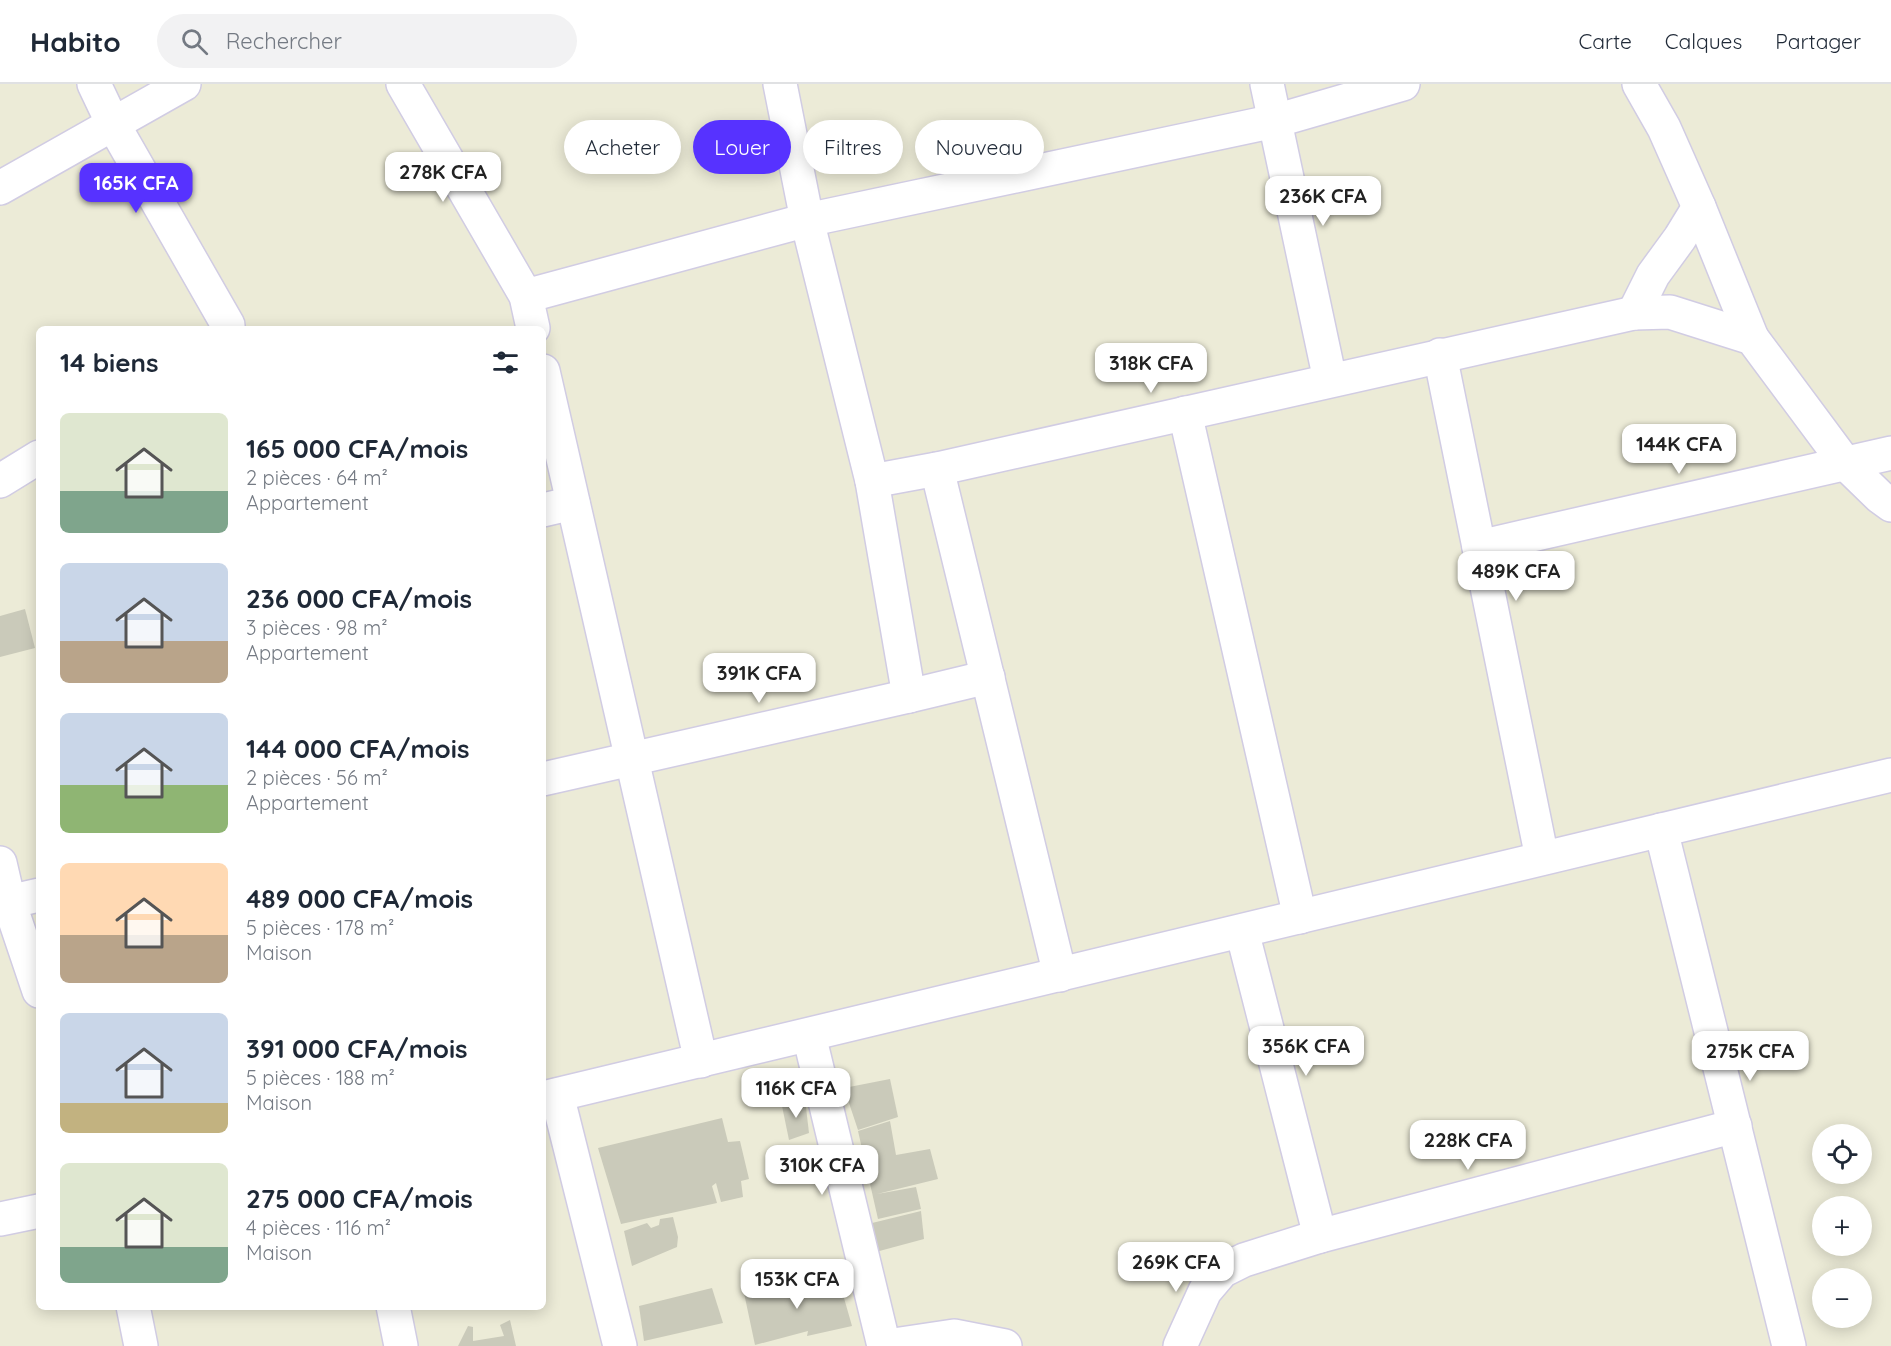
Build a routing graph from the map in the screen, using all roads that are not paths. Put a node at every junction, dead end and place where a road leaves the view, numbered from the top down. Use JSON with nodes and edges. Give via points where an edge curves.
{"nodes":[{"id":1,"x":94,"y":84,"type":"edge"},
{"id":2,"x":184,"y":84,"type":"edge"},
{"id":3,"x":403,"y":84,"type":"edge"},
{"id":4,"x":780,"y":84,"type":"edge"},
{"id":5,"x":1267,"y":84,"type":"edge"},
{"id":6,"x":1403,"y":84,"type":"edge"},
{"id":7,"x":1639,"y":84,"type":"edge"},
{"id":8,"x":1275,"y":121,"type":"junction"},
{"id":9,"x":114,"y":124,"type":"junction"},
{"id":10,"x":0,"y":188,"type":"edge"},
{"id":11,"x":1699,"y":207,"type":"junction"},
{"id":12,"x":807,"y":220,"type":"junction"},
{"id":13,"x":526,"y":296,"type":"junction"},
{"id":14,"x":1634,"y":313,"type":"junction"},
{"id":15,"x":228,"y":326,"type":"edge"},
{"id":16,"x":533,"y":326,"type":"edge"},
{"id":17,"x":1752,"y":338,"type":"junction"},
{"id":18,"x":1440,"y":355,"type":"junction"},
{"id":19,"x":1330,"y":380,"type":"junction"},
{"id":20,"x":546,"y":398,"type":"edge"},
{"id":21,"x":1185,"y":412,"type":"junction"},
{"id":22,"x":1891,"y":453,"type":"edge"},
{"id":23,"x":36,"y":459,"type":"edge"},
{"id":24,"x":1845,"y":463,"type":"junction"},
{"id":25,"x":937,"y":469,"type":"junction"},
{"id":26,"x":0,"y":481,"type":"edge"},
{"id":27,"x":872,"y":481,"type":"junction"},
{"id":28,"x":1891,"y":505,"type":"edge"},
{"id":29,"x":558,"y":506,"type":"edge"},
{"id":30,"x":1479,"y":547,"type":"junction"},
{"id":31,"x":988,"y":677,"type":"junction"},
{"id":32,"x":909,"y":696,"type":"junction"},
{"id":33,"x":632,"y":759,"type":"junction"},
{"id":34,"x":1891,"y":775,"type":"edge"},
{"id":35,"x":546,"y":778,"type":"edge"},
{"id":36,"x":1661,"y":830,"type":"junction"},
{"id":37,"x":1542,"y":858,"type":"junction"},
{"id":38,"x":0,"y":863,"type":"edge"},
{"id":39,"x":16,"y":901,"type":"edge"},
{"id":40,"x":1300,"y":916,"type":"junction"},
{"id":41,"x":1242,"y":931,"type":"junction"},
{"id":42,"x":1060,"y":975,"type":"junction"},
{"id":43,"x":36,"y":979,"type":"edge"},
{"id":44,"x":809,"y":1035,"type":"junction"},
{"id":45,"x":701,"y":1061,"type":"junction"},
{"id":46,"x":550,"y":1096,"type":"edge"},
{"id":47,"x":1735,"y":1126,"type":"junction"},
{"id":48,"x":36,"y":1212,"type":"edge"},
{"id":49,"x":0,"y":1219,"type":"edge"},
{"id":50,"x":1320,"y":1236,"type":"junction"},
{"id":51,"x":134,"y":1310,"type":"edge"},
{"id":52,"x":394,"y":1310,"type":"edge"},
{"id":53,"x":141,"y":1346,"type":"edge"},
{"id":54,"x":402,"y":1346,"type":"edge"},
{"id":55,"x":620,"y":1346,"type":"edge"},
{"id":56,"x":886,"y":1346,"type":"edge"},
{"id":57,"x":1005,"y":1346,"type":"edge"},
{"id":58,"x":1180,"y":1346,"type":"edge"},
{"id":59,"x":1790,"y":1346,"type":"edge"}],
"edges":[{"from":1,"to":9,"type":"street"},
{"from":2,"to":9,"type":"street"},
{"from":3,"to":13,"type":"street"},
{"from":4,"to":12,"type":"street"},
{"from":5,"to":8,"type":"street"},
{"from":6,"to":8,"type":"street"},
{"from":7,"to":11,"type":"street","via":[[1664,128]]},
{"from":8,"to":12,"type":"street"},
{"from":8,"to":19,"type":"street"},
{"from":9,"to":10,"type":"street"},
{"from":9,"to":15,"type":"street"},
{"from":11,"to":14,"type":"street","via":[[1653,275]]},
{"from":11,"to":17,"type":"street"},
{"from":12,"to":13,"type":"street"},
{"from":12,"to":27,"type":"street"},
{"from":13,"to":16,"type":"street"},
{"from":14,"to":17,"type":"street","via":[[1670,312]]},
{"from":14,"to":18,"type":"street"},
{"from":17,"to":24,"type":"street"},
{"from":18,"to":19,"type":"street"},
{"from":18,"to":30,"type":"street"},
{"from":19,"to":21,"type":"street"},
{"from":20,"to":29,"type":"street"},
{"from":21,"to":25,"type":"street"},
{"from":21,"to":40,"type":"street"},
{"from":22,"to":24,"type":"street"},
{"from":23,"to":26,"type":"street"},
{"from":24,"to":28,"type":"street"},
{"from":24,"to":30,"type":"street"},
{"from":25,"to":27,"type":"street"},
{"from":25,"to":31,"type":"street"},
{"from":27,"to":32,"type":"street"},
{"from":29,"to":33,"type":"street"},
{"from":30,"to":37,"type":"street"},
{"from":31,"to":32,"type":"street"},
{"from":31,"to":42,"type":"street"},
{"from":32,"to":33,"type":"street"},
{"from":33,"to":35,"type":"street"},
{"from":33,"to":45,"type":"street"},
{"from":34,"to":36,"type":"street"},
{"from":36,"to":37,"type":"street"},
{"from":36,"to":47,"type":"street"},
{"from":37,"to":40,"type":"street"},
{"from":38,"to":39,"type":"street"},
{"from":39,"to":43,"type":"street"},
{"from":40,"to":41,"type":"street"},
{"from":41,"to":42,"type":"street"},
{"from":41,"to":50,"type":"street"},
{"from":42,"to":44,"type":"street"},
{"from":44,"to":45,"type":"street"},
{"from":44,"to":56,"type":"street"},
{"from":45,"to":46,"type":"street"},
{"from":46,"to":55,"type":"street"},
{"from":47,"to":50,"type":"street"},
{"from":47,"to":59,"type":"street"},
{"from":48,"to":49,"type":"street"},
{"from":50,"to":58,"type":"street","via":[[1222,1271],[1205,1292]]},
{"from":51,"to":53,"type":"street"},
{"from":52,"to":54,"type":"street"},
{"from":56,"to":57,"type":"street","via":[[954,1336]]}]}
